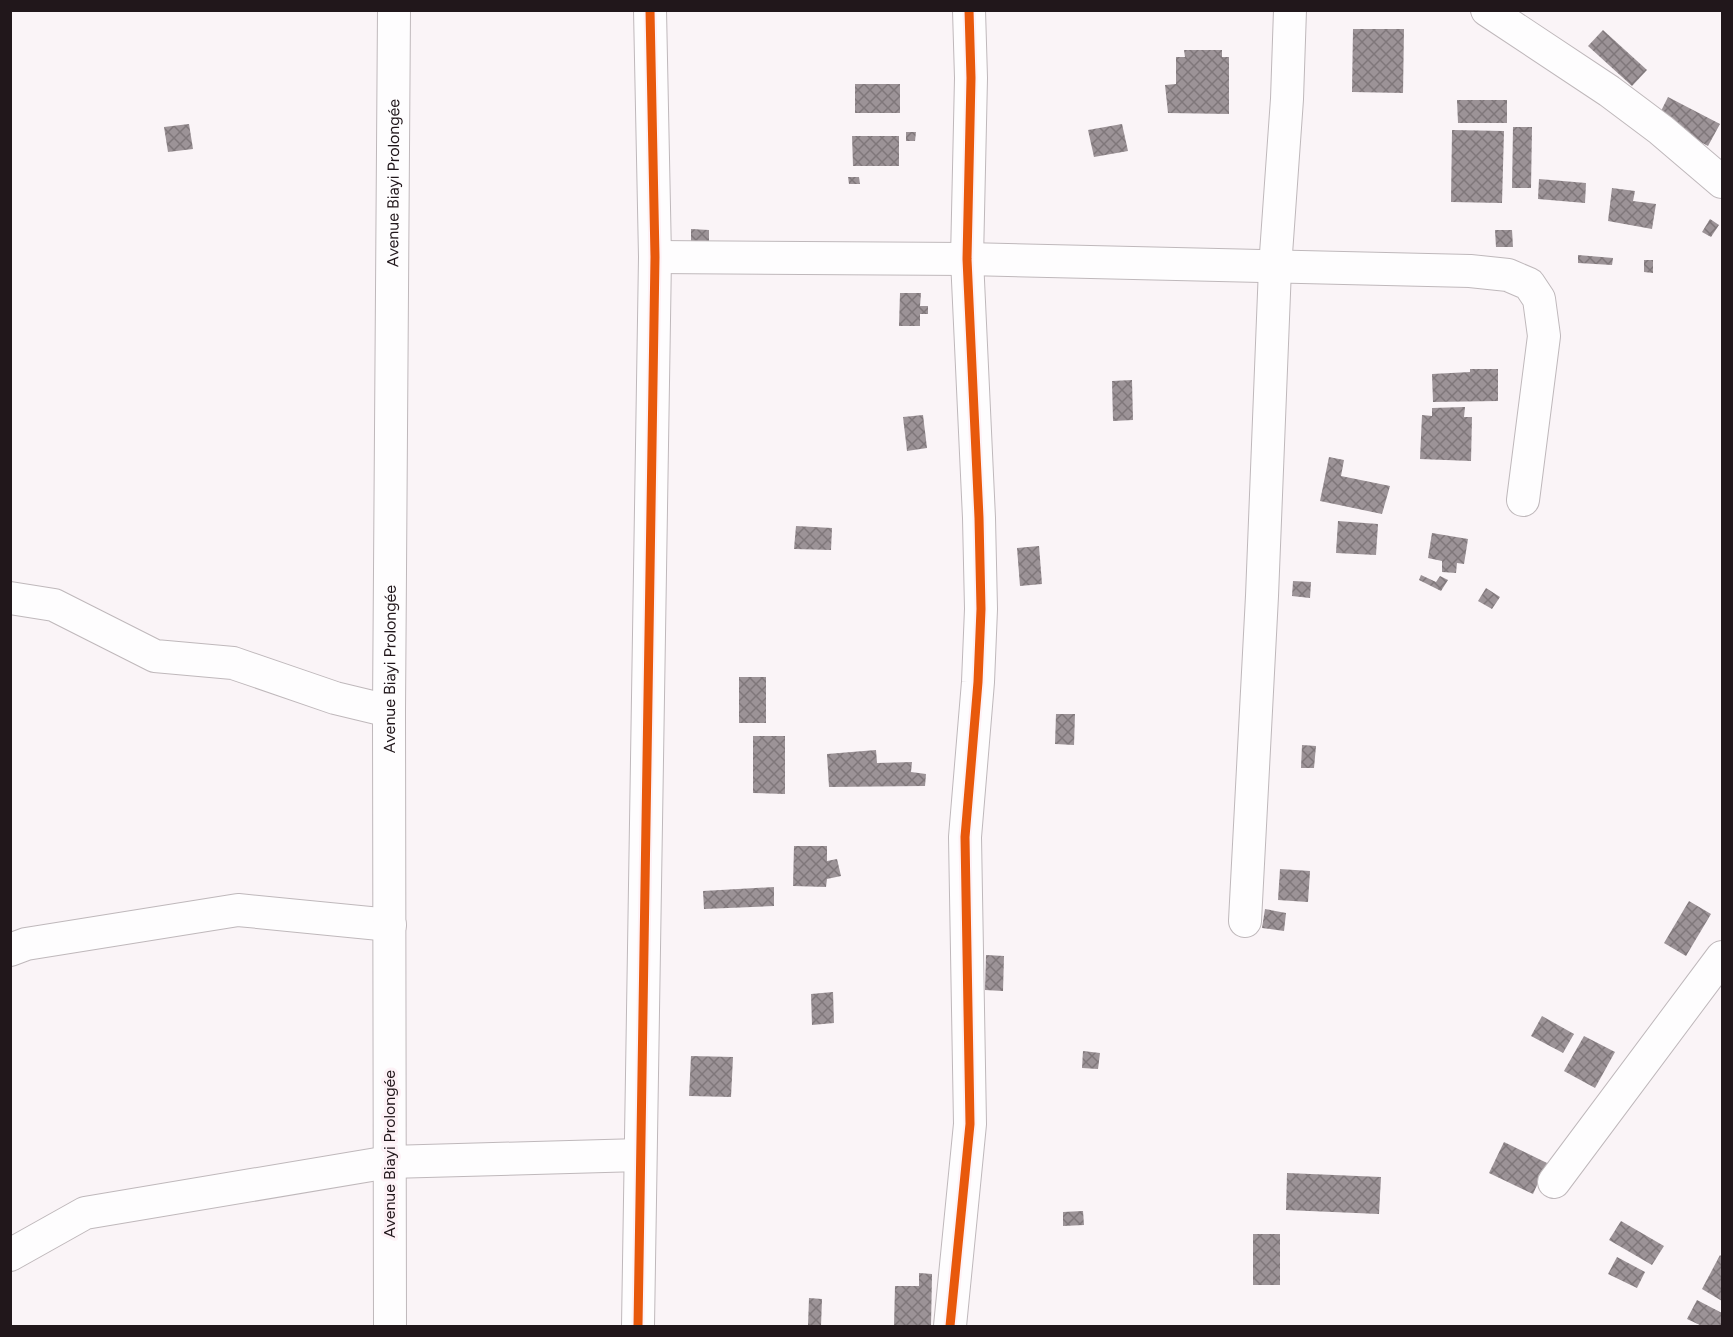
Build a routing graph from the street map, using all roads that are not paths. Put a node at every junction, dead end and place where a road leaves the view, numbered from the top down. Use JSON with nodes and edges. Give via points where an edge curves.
{"nodes":[{"id":1,"x":394,"y":10,"type":"edge"},
{"id":2,"x":650,"y":10,"type":"edge"},
{"id":3,"x":969,"y":10,"type":"edge"},
{"id":4,"x":1290,"y":10,"type":"edge"},
{"id":5,"x":1487,"y":10,"type":"edge"},
{"id":6,"x":1722,"y":182,"type":"edge"},
{"id":7,"x":655,"y":257,"type":"junction"},
{"id":8,"x":967,"y":259,"type":"junction"},
{"id":9,"x":1275,"y":268,"type":"junction"},
{"id":10,"x":1523,"y":500,"type":"dead end"},
{"id":11,"x":10,"y":598,"type":"edge"},
{"id":12,"x":389,"y":711,"type":"junction"},
{"id":13,"x":1245,"y":921,"type":"dead end"},
{"id":14,"x":390,"y":925,"type":"junction"},
{"id":15,"x":10,"y":950,"type":"edge"},
{"id":16,"x":1722,"y":957,"type":"edge"},
{"id":17,"x":640,"y":1155,"type":"junction"},
{"id":18,"x":389,"y":1162,"type":"junction"},
{"id":19,"x":1554,"y":1182,"type":"dead end"},
{"id":20,"x":10,"y":1256,"type":"edge"},
{"id":21,"x":390,"y":1326,"type":"edge"},
{"id":22,"x":638,"y":1326,"type":"edge"},
{"id":23,"x":950,"y":1326,"type":"edge"}],
"edges":[{"from":1,"to":12,"type":"street","name":"Avenue Biayi Prolongée"},
{"from":2,"to":7,"type":"street"},
{"from":3,"to":8,"type":"street"},
{"from":4,"to":9,"type":"street"},
{"from":5,"to":6,"type":"street","via":[[1609,91]]},
{"from":7,"to":8,"type":"street"},
{"from":7,"to":17,"type":"street"},
{"from":8,"to":9,"type":"street"},
{"from":8,"to":23,"type":"street","via":[[981,609],[964,837],[970,1124]]},
{"from":9,"to":10,"type":"street","via":[[1470,271],[1508,275],[1529,284],[1539,299],[1544,336]]},
{"from":9,"to":13,"type":"street"},
{"from":11,"to":12,"type":"street","via":[[54,605],[156,656],[233,663],[335,698]]},
{"from":12,"to":14,"type":"street","name":"Avenue Biayi Prolongée"},
{"from":14,"to":15,"type":"street","via":[[237,910],[26,944]]},
{"from":14,"to":18,"type":"street","name":"Avenue Biayi Prolongée"},
{"from":16,"to":19,"type":"street"},
{"from":17,"to":18,"type":"street"},
{"from":17,"to":22,"type":"street"},
{"from":18,"to":20,"type":"street","via":[[86,1213]]},
{"from":18,"to":21,"type":"street","name":"Avenue Biayi Prolongée"}]}
